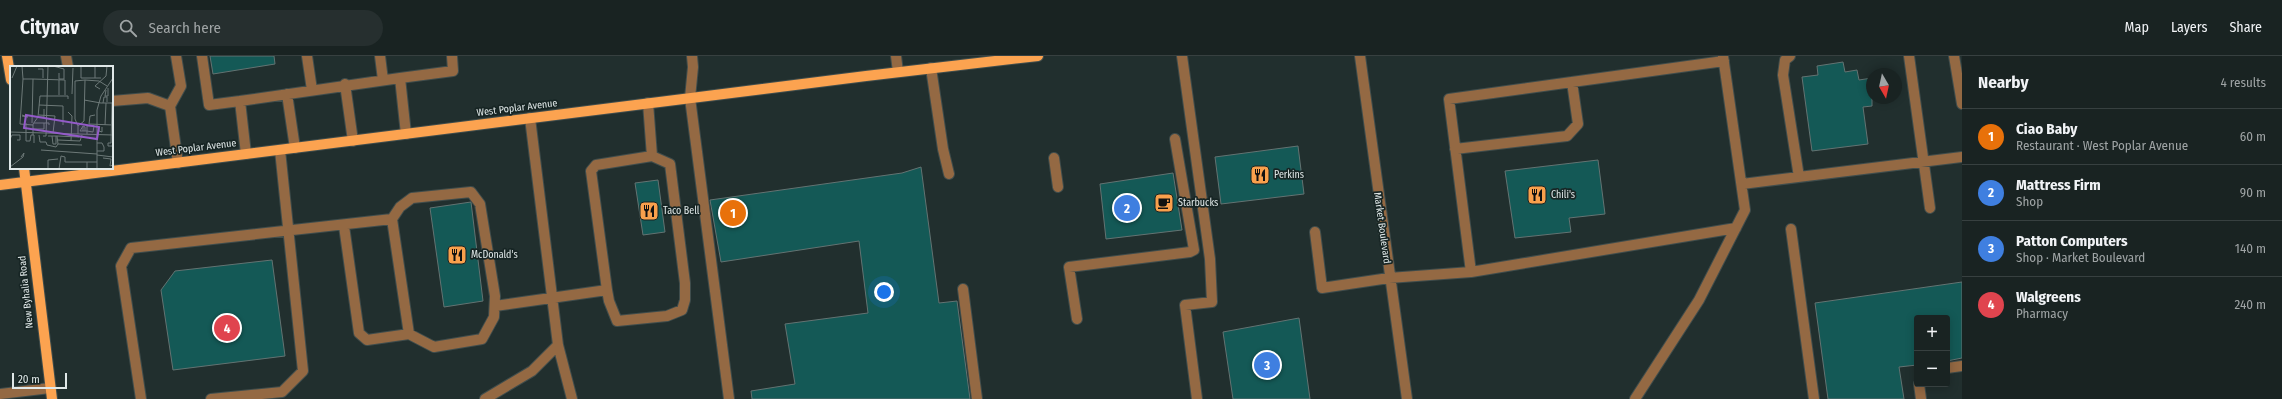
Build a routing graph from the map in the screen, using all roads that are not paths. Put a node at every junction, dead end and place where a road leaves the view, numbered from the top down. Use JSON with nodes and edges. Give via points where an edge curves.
{"nodes":[{"id":1,"x":7,"y":56,"type":"edge"},
{"id":2,"x":66,"y":56,"type":"edge"},
{"id":3,"x":176,"y":56,"type":"edge"},
{"id":4,"x":202,"y":56,"type":"edge"},
{"id":5,"x":306,"y":56,"type":"edge"},
{"id":6,"x":380,"y":56,"type":"edge"},
{"id":7,"x":452,"y":56,"type":"edge"},
{"id":8,"x":692,"y":56,"type":"edge"},
{"id":9,"x":896,"y":56,"type":"edge"},
{"id":10,"x":1038,"y":56,"type":"edge"},
{"id":11,"x":1182,"y":56,"type":"edge"},
{"id":12,"x":1360,"y":56,"type":"edge"},
{"id":13,"x":1790,"y":56,"type":"edge"},
{"id":14,"x":1908,"y":56,"type":"edge"},
{"id":15,"x":1954,"y":56,"type":"edge"},
{"id":16,"x":1723,"y":59,"type":"edge"},
{"id":17,"x":68,"y":66,"type":"edge"},
{"id":18,"x":931,"y":68,"type":"junction"},
{"id":19,"x":898,"y":72,"type":"junction"},
{"id":20,"x":10,"y":74,"type":"edge"},
{"id":21,"x":400,"y":78,"type":"junction"},
{"id":22,"x":383,"y":80,"type":"junction"},
{"id":23,"x":1572,"y":82,"type":"junction"},
{"id":24,"x":345,"y":84,"type":"junction"},
{"id":25,"x":312,"y":90,"type":"junction"},
{"id":26,"x":288,"y":94,"type":"junction"},
{"id":27,"x":690,"y":98,"type":"junction"},
{"id":28,"x":113,"y":101,"type":"edge"},
{"id":29,"x":240,"y":101,"type":"junction"},
{"id":30,"x":648,"y":103,"type":"junction"},
{"id":31,"x":1962,"y":104,"type":"edge"},
{"id":32,"x":170,"y":106,"type":"junction"},
{"id":33,"x":530,"y":118,"type":"junction"},
{"id":34,"x":406,"y":134,"type":"junction"},
{"id":35,"x":1175,"y":139,"type":"dead end"},
{"id":36,"x":353,"y":141,"type":"junction"},
{"id":37,"x":295,"y":148,"type":"junction"},
{"id":38,"x":1455,"y":149,"type":"junction"},
{"id":39,"x":280,"y":150,"type":"junction"},
{"id":40,"x":246,"y":154,"type":"junction"},
{"id":41,"x":652,"y":156,"type":"junction"},
{"id":42,"x":1962,"y":157,"type":"edge"},
{"id":43,"x":1054,"y":158,"type":"dead end"},
{"id":44,"x":1923,"y":162,"type":"junction"},
{"id":45,"x":178,"y":163,"type":"junction"},
{"id":46,"x":24,"y":169,"type":"edge"},
{"id":47,"x":949,"y":174,"type":"dead end"},
{"id":48,"x":1799,"y":177,"type":"junction"},
{"id":49,"x":26,"y":182,"type":"junction"},
{"id":50,"x":1742,"y":184,"type":"junction"},
{"id":51,"x":0,"y":185,"type":"edge"},
{"id":52,"x":1058,"y":187,"type":"dead end"},
{"id":53,"x":1930,"y":208,"type":"dead end"},
{"id":54,"x":392,"y":219,"type":"junction"},
{"id":55,"x":344,"y":226,"type":"junction"},
{"id":56,"x":1736,"y":228,"type":"junction"},
{"id":57,"x":1791,"y":229,"type":"dead end"},
{"id":58,"x":288,"y":230,"type":"junction"},
{"id":59,"x":1315,"y":232,"type":"dead end"},
{"id":60,"x":1471,"y":272,"type":"junction"},
{"id":61,"x":1389,"y":278,"type":"junction"},
{"id":62,"x":962,"y":289,"type":"dead end"},
{"id":63,"x":607,"y":290,"type":"junction"},
{"id":64,"x":553,"y":298,"type":"junction"},
{"id":65,"x":495,"y":306,"type":"junction"},
{"id":66,"x":1077,"y":320,"type":"dead end"},
{"id":67,"x":409,"y":334,"type":"junction"},
{"id":68,"x":558,"y":345,"type":"junction"},
{"id":69,"x":1962,"y":366,"type":"edge"},
{"id":70,"x":1950,"y":368,"type":"edge"},
{"id":71,"x":1920,"y":387,"type":"edge"},
{"id":72,"x":50,"y":388,"type":"junction"},
{"id":73,"x":0,"y":394,"type":"edge"},
{"id":74,"x":52,"y":399,"type":"edge"},
{"id":75,"x":141,"y":399,"type":"edge"},
{"id":76,"x":211,"y":399,"type":"edge"},
{"id":77,"x":485,"y":399,"type":"edge"},
{"id":78,"x":572,"y":399,"type":"edge"},
{"id":79,"x":729,"y":399,"type":"edge"},
{"id":80,"x":977,"y":399,"type":"edge"},
{"id":81,"x":1197,"y":399,"type":"edge"},
{"id":82,"x":1407,"y":399,"type":"edge"},
{"id":83,"x":1635,"y":399,"type":"edge"},
{"id":84,"x":1814,"y":399,"type":"edge"},
{"id":85,"x":1922,"y":399,"type":"edge"}],
"edges":[{"from":1,"to":20,"type":"main road"},
{"from":2,"to":17,"type":"street"},
{"from":3,"to":32,"type":"street","via":[[181,86]]},
{"from":4,"to":29,"type":"street","via":[[209,105]]},
{"from":5,"to":25,"type":"street"},
{"from":6,"to":22,"type":"street"},
{"from":7,"to":21,"type":"street","via":[[454,71]]},
{"from":8,"to":27,"type":"street"},
{"from":9,"to":19,"type":"street"},
{"from":10,"to":18,"type":"main road","name":"West Poplar Avenue"},
{"from":11,"to":81,"type":"street","via":[[1210,259],[1212,302],[1185,305]]},
{"from":12,"to":61,"type":"street","name":"Market Boulevard"},
{"from":13,"to":48,"type":"street","via":[[1785,60],[1783,75]]},
{"from":14,"to":44,"type":"street"},
{"from":15,"to":31,"type":"street"},
{"from":16,"to":23,"type":"street"},
{"from":16,"to":50,"type":"street"},
{"from":18,"to":19,"type":"main road","name":"West Poplar Avenue"},
{"from":18,"to":47,"type":"street"},
{"from":19,"to":27,"type":"main road","name":"West Poplar Avenue"},
{"from":21,"to":22,"type":"street"},
{"from":21,"to":34,"type":"street"},
{"from":22,"to":24,"type":"street"},
{"from":23,"to":38,"type":"street","via":[[1578,124],[1567,136]]},
{"from":23,"to":38,"type":"street","via":[[1448,99]]},
{"from":24,"to":25,"type":"street"},
{"from":24,"to":36,"type":"street"},
{"from":25,"to":26,"type":"street"},
{"from":26,"to":29,"type":"street"},
{"from":26,"to":37,"type":"street"},
{"from":27,"to":30,"type":"main road","name":"West Poplar Avenue"},
{"from":27,"to":79,"type":"street"},
{"from":28,"to":32,"type":"street","via":[[148,98]]},
{"from":29,"to":40,"type":"street"},
{"from":30,"to":33,"type":"main road","name":"West Poplar Avenue"},
{"from":30,"to":41,"type":"street"},
{"from":32,"to":45,"type":"street"},
{"from":33,"to":34,"type":"main road","name":"West Poplar Avenue"},
{"from":33,"to":64,"type":"street"},
{"from":34,"to":36,"type":"main road","name":"West Poplar Avenue"},
{"from":35,"to":66,"type":"street","via":[[1194,250],[1068,267]]},
{"from":36,"to":37,"type":"main road","name":"West Poplar Avenue"},
{"from":37,"to":39,"type":"main road","name":"West Poplar Avenue"},
{"from":38,"to":60,"type":"street"},
{"from":39,"to":40,"type":"main road","name":"West Poplar Avenue"},
{"from":39,"to":58,"type":"street"},
{"from":40,"to":45,"type":"main road","name":"West Poplar Avenue"},
{"from":41,"to":63,"type":"street","via":[[596,165],[591,171]]},
{"from":41,"to":63,"type":"street","via":[[670,164],[685,283],[682,310],[667,316],[617,321]]},
{"from":42,"to":44,"type":"street"},
{"from":43,"to":52,"type":"street"},
{"from":44,"to":48,"type":"street"},
{"from":44,"to":53,"type":"street"},
{"from":45,"to":49,"type":"main road","name":"West Poplar Avenue"},
{"from":46,"to":49,"type":"main road","name":"New Byhalia Road"},
{"from":48,"to":50,"type":"street"},
{"from":49,"to":51,"type":"main road","name":"West Poplar Avenue"},
{"from":49,"to":72,"type":"main road","name":"New Byhalia Road"},
{"from":50,"to":56,"type":"street","via":[[1745,210]]},
{"from":54,"to":55,"type":"street"},
{"from":54,"to":65,"type":"street","via":[[400,207],[412,198],[471,192],[480,204]]},
{"from":54,"to":67,"type":"street"},
{"from":55,"to":58,"type":"street"},
{"from":55,"to":67,"type":"street","via":[[359,333],[367,340]]},
{"from":56,"to":60,"type":"street"},
{"from":56,"to":83,"type":"street","via":[[1699,300]]},
{"from":57,"to":84,"type":"street"},
{"from":58,"to":75,"type":"street","via":[[131,248],[121,266]]},
{"from":58,"to":76,"type":"street","via":[[303,371],[282,392]]},
{"from":59,"to":61,"type":"street","via":[[1322,288]]},
{"from":60,"to":61,"type":"street"},
{"from":61,"to":82,"type":"street","name":"Market Boulevard"},
{"from":62,"to":80,"type":"street"},
{"from":63,"to":64,"type":"street"},
{"from":64,"to":65,"type":"street"},
{"from":64,"to":68,"type":"street"},
{"from":65,"to":67,"type":"street","via":[[494,317],[482,338],[434,347]]},
{"from":68,"to":77,"type":"street","via":[[532,371]]},
{"from":68,"to":78,"type":"street"},
{"from":69,"to":70,"type":"street"},
{"from":71,"to":85,"type":"street"},
{"from":72,"to":73,"type":"street"},
{"from":72,"to":74,"type":"main road","name":"New Byhalia Road"}]}
